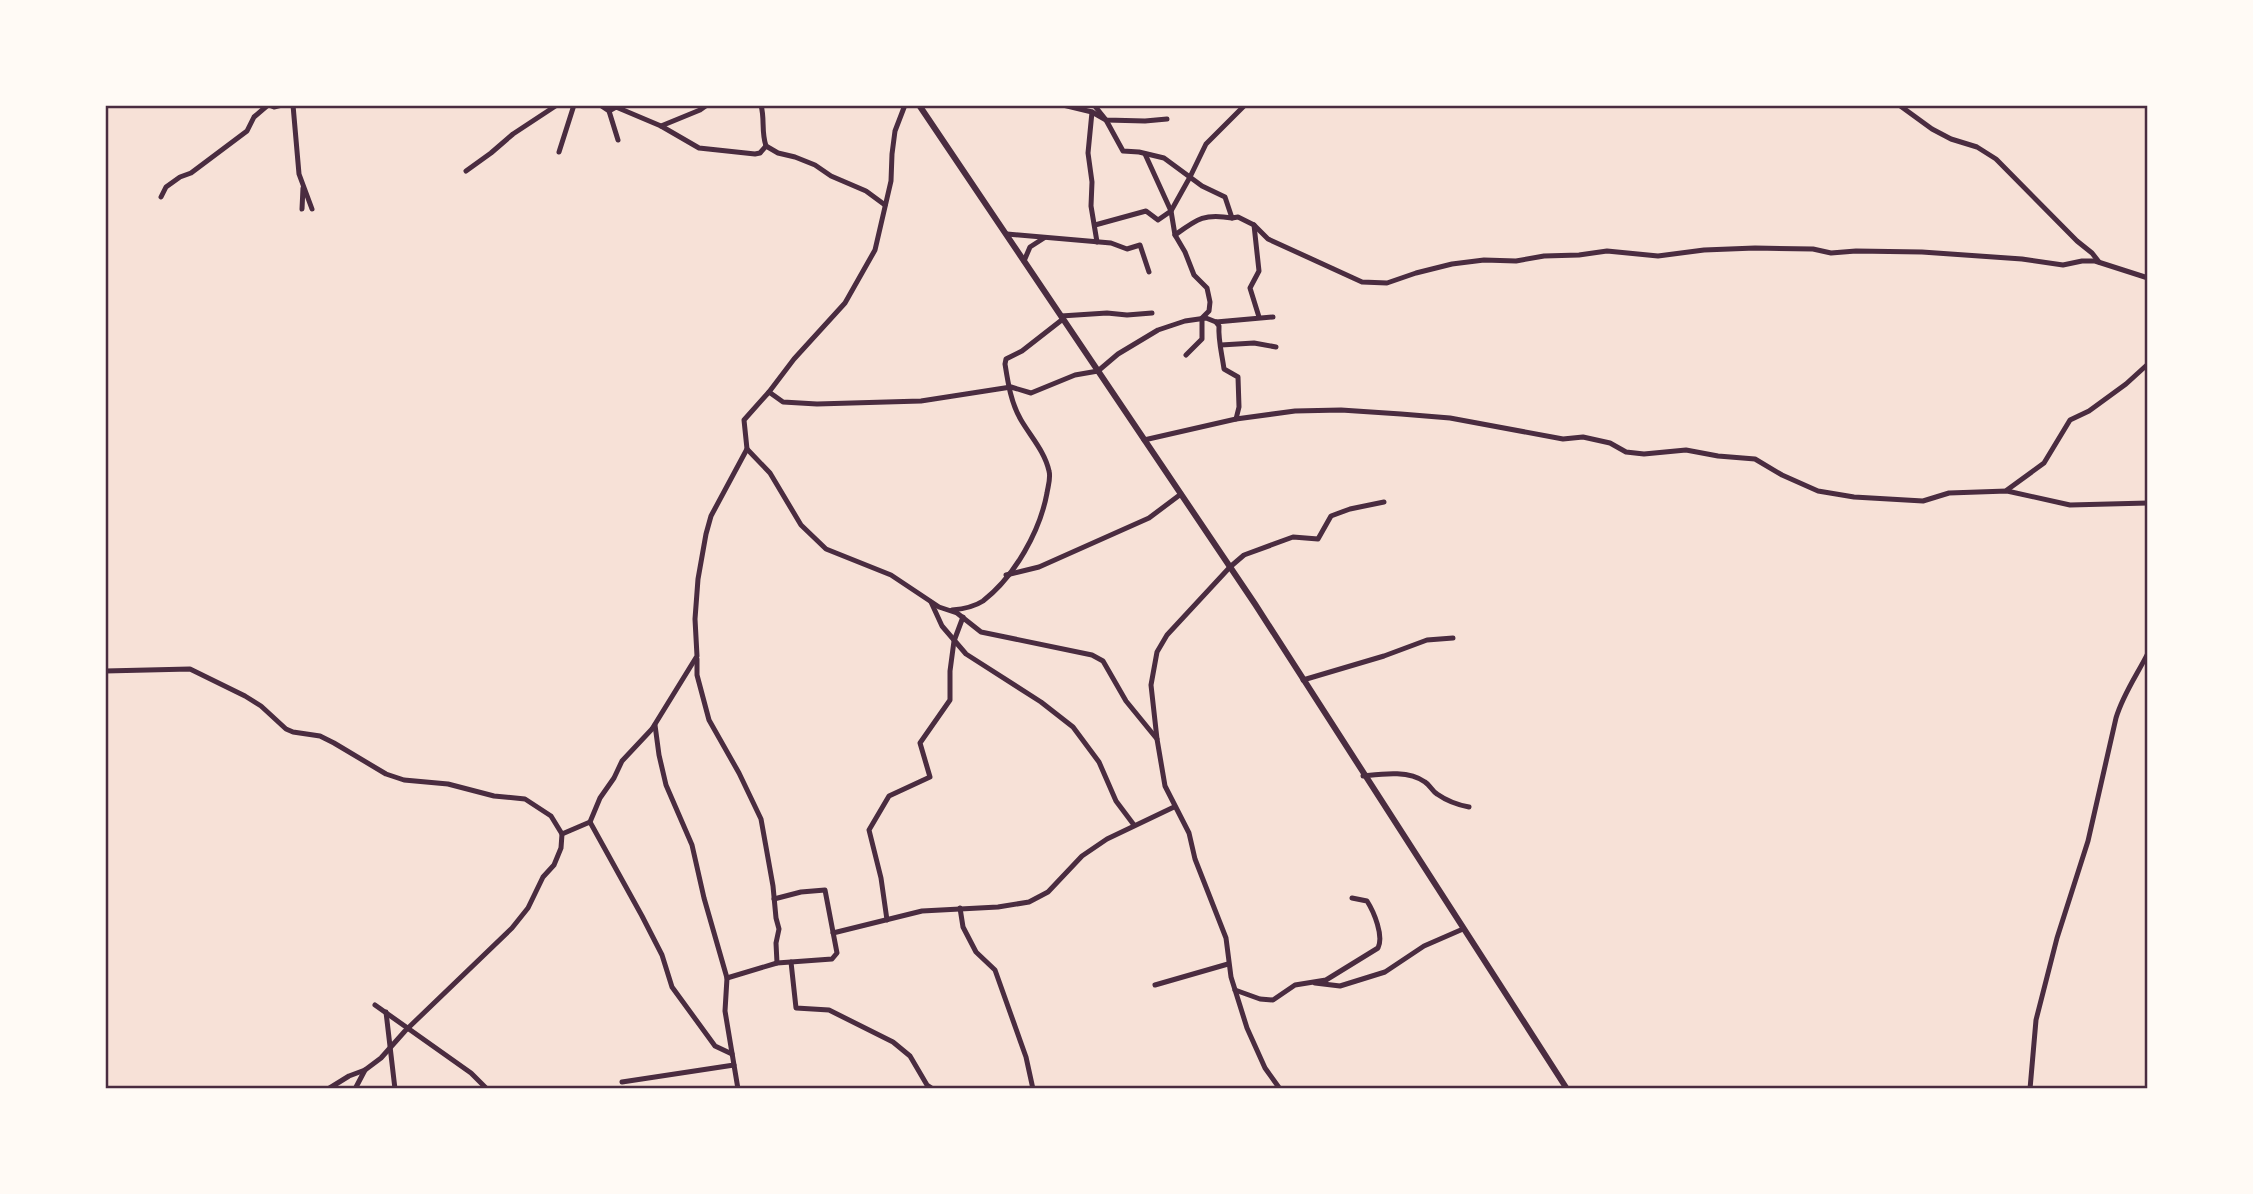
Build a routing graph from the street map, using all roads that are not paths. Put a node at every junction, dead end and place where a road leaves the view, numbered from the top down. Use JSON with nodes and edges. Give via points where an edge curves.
{"nodes":[{"id":1,"x":269,"y":105,"type":"edge"},
{"id":2,"x":282,"y":105,"type":"edge"},
{"id":3,"x":293,"y":105,"type":"edge"},
{"id":4,"x":557,"y":105,"type":"edge"},
{"id":5,"x":574,"y":105,"type":"edge"},
{"id":6,"x":600,"y":105,"type":"edge"},
{"id":7,"x":707,"y":105,"type":"edge"},
{"id":8,"x":761,"y":105,"type":"edge"},
{"id":9,"x":905,"y":105,"type":"edge"},
{"id":10,"x":919,"y":105,"type":"edge"},
{"id":11,"x":1063,"y":105,"type":"edge"},
{"id":12,"x":1245,"y":105,"type":"edge"},
{"id":13,"x":1899,"y":105,"type":"edge"},
{"id":14,"x":608,"y":108,"type":"edge"},
{"id":15,"x":1093,"y":108,"type":"edge"},
{"id":16,"x":1167,"y":119,"type":"dead end"},
{"id":17,"x":1106,"y":120,"type":"junction"},
{"id":18,"x":661,"y":126,"type":"junction"},
{"id":19,"x":618,"y":140,"type":"dead end"},
{"id":20,"x":766,"y":145,"type":"junction"},
{"id":21,"x":559,"y":152,"type":"dead end"},
{"id":22,"x":1145,"y":154,"type":"junction"},
{"id":23,"x":466,"y":171,"type":"dead end"},
{"id":24,"x":1190,"y":177,"type":"junction"},
{"id":25,"x":303,"y":185,"type":"junction"},
{"id":26,"x":161,"y":197,"type":"dead end"},
{"id":27,"x":885,"y":205,"type":"junction"},
{"id":28,"x":302,"y":208,"type":"dead end"},
{"id":29,"x":312,"y":209,"type":"dead end"},
{"id":30,"x":1171,"y":211,"type":"junction"},
{"id":31,"x":1232,"y":218,"type":"junction"},
{"id":32,"x":1095,"y":225,"type":"junction"},
{"id":33,"x":1254,"y":225,"type":"junction"},
{"id":34,"x":1007,"y":234,"type":"junction"},
{"id":35,"x":1175,"y":235,"type":"junction"},
{"id":36,"x":1044,"y":238,"type":"junction"},
{"id":37,"x":1097,"y":242,"type":"junction"},
{"id":38,"x":1024,"y":261,"type":"junction"},
{"id":39,"x":2099,"y":262,"type":"junction"},
{"id":40,"x":1149,"y":272,"type":"dead end"},
{"id":41,"x":2148,"y":278,"type":"edge"},
{"id":42,"x":1152,"y":313,"type":"dead end"},
{"id":43,"x":1062,"y":317,"type":"junction"},
{"id":44,"x":1259,"y":317,"type":"junction"},
{"id":45,"x":1273,"y":317,"type":"dead end"},
{"id":46,"x":1202,"y":318,"type":"junction"},
{"id":47,"x":1216,"y":322,"type":"junction"},
{"id":48,"x":1221,"y":345,"type":"junction"},
{"id":49,"x":1276,"y":347,"type":"dead end"},
{"id":50,"x":1186,"y":355,"type":"dead end"},
{"id":51,"x":2148,"y":364,"type":"edge"},
{"id":52,"x":1098,"y":371,"type":"junction"},
{"id":53,"x":1009,"y":387,"type":"junction"},
{"id":54,"x":769,"y":392,"type":"junction"},
{"id":55,"x":1236,"y":419,"type":"junction"},
{"id":56,"x":1144,"y":440,"type":"junction"},
{"id":57,"x":747,"y":449,"type":"junction"},
{"id":58,"x":2007,"y":491,"type":"junction"},
{"id":59,"x":1181,"y":494,"type":"junction"},
{"id":60,"x":1384,"y":502,"type":"dead end"},
{"id":61,"x":2148,"y":503,"type":"edge"},
{"id":62,"x":1230,"y":567,"type":"junction"},
{"id":63,"x":1006,"y":575,"type":"junction"},
{"id":64,"x":931,"y":602,"type":"junction"},
{"id":65,"x":948,"y":610,"type":"junction"},
{"id":66,"x":963,"y":617,"type":"junction"},
{"id":67,"x":1453,"y":638,"type":"dead end"},
{"id":68,"x":954,"y":641,"type":"junction"},
{"id":69,"x":2148,"y":653,"type":"edge"},
{"id":70,"x":697,"y":656,"type":"junction"},
{"id":71,"x":2148,"y":664,"type":"edge"},
{"id":72,"x":105,"y":671,"type":"edge"},
{"id":73,"x":2138,"y":674,"type":"junction"},
{"id":74,"x":1303,"y":680,"type":"junction"},
{"id":75,"x":655,"y":725,"type":"junction"},
{"id":76,"x":1157,"y":739,"type":"junction"},
{"id":77,"x":1363,"y":776,"type":"junction"},
{"id":78,"x":1174,"y":807,"type":"junction"},
{"id":79,"x":1469,"y":807,"type":"dead end"},
{"id":80,"x":590,"y":822,"type":"junction"},
{"id":81,"x":1134,"y":825,"type":"junction"},
{"id":82,"x":562,"y":834,"type":"junction"},
{"id":83,"x":1352,"y":898,"type":"dead end"},
{"id":84,"x":774,"y":899,"type":"junction"},
{"id":85,"x":960,"y":908,"type":"junction"},
{"id":86,"x":887,"y":920,"type":"junction"},
{"id":87,"x":1463,"y":929,"type":"junction"},
{"id":88,"x":833,"y":933,"type":"junction"},
{"id":89,"x":791,"y":962,"type":"junction"},
{"id":90,"x":777,"y":963,"type":"junction"},
{"id":91,"x":1228,"y":964,"type":"junction"},
{"id":92,"x":727,"y":978,"type":"junction"},
{"id":93,"x":1312,"y":983,"type":"junction"},
{"id":94,"x":1155,"y":985,"type":"dead end"},
{"id":95,"x":1235,"y":990,"type":"junction"},
{"id":96,"x":375,"y":1005,"type":"dead end"},
{"id":97,"x":386,"y":1013,"type":"junction"},
{"id":98,"x":408,"y":1028,"type":"junction"},
{"id":99,"x":390,"y":1048,"type":"junction"},
{"id":100,"x":732,"y":1054,"type":"junction"},
{"id":101,"x":734,"y":1065,"type":"junction"},
{"id":102,"x":365,"y":1070,"type":"junction"},
{"id":103,"x":622,"y":1082,"type":"dead end"},
{"id":104,"x":328,"y":1089,"type":"edge"},
{"id":105,"x":355,"y":1089,"type":"edge"},
{"id":106,"x":395,"y":1089,"type":"edge"},
{"id":107,"x":487,"y":1089,"type":"edge"},
{"id":108,"x":738,"y":1089,"type":"edge"},
{"id":109,"x":933,"y":1089,"type":"edge"},
{"id":110,"x":1033,"y":1089,"type":"edge"},
{"id":111,"x":1280,"y":1089,"type":"edge"},
{"id":112,"x":1567,"y":1089,"type":"edge"},
{"id":113,"x":2030,"y":1089,"type":"edge"}],
"edges":[{"from":1,"to":2,"type":"street"},
{"from":1,"to":26,"type":"street","via":[[254,117],[247,131],[166,187]]},
{"from":3,"to":25,"type":"street"},
{"from":4,"to":23,"type":"street"},
{"from":5,"to":21,"type":"street"},
{"from":6,"to":14,"type":"street"},
{"from":7,"to":18,"type":"street"},
{"from":8,"to":20,"type":"street"},
{"from":9,"to":27,"type":"street","via":[[895,131]]},
{"from":10,"to":34,"type":"street"},
{"from":11,"to":15,"type":"street"},
{"from":12,"to":24,"type":"street","via":[[1206,144]]},
{"from":13,"to":39,"type":"street","via":[[1932,129],[1996,159]]},
{"from":14,"to":18,"type":"street","via":[[616,107]]},
{"from":14,"to":19,"type":"street"},
{"from":15,"to":17,"type":"street"},
{"from":15,"to":32,"type":"street","via":[[1088,153]]},
{"from":16,"to":17,"type":"street"},
{"from":17,"to":22,"type":"street","via":[[1123,151]]},
{"from":18,"to":20,"type":"street","via":[[712,151],[755,154]]},
{"from":20,"to":27,"type":"street","via":[[866,191]]},
{"from":22,"to":24,"type":"street","via":[[1164,158]]},
{"from":22,"to":30,"type":"street"},
{"from":24,"to":30,"type":"street"},
{"from":24,"to":31,"type":"street","via":[[1225,197]]},
{"from":25,"to":28,"type":"street"},
{"from":25,"to":29,"type":"street"},
{"from":27,"to":54,"type":"street","via":[[875,250],[845,303]]},
{"from":30,"to":32,"type":"street","via":[[1158,220],[1146,211]]},
{"from":30,"to":35,"type":"street"},
{"from":31,"to":33,"type":"street"},
{"from":31,"to":35,"type":"street","via":[[1210,215]]},
{"from":32,"to":37,"type":"street"},
{"from":33,"to":39,"type":"street","via":[[1269,239],[1362,282],[1387,282],[1484,260],[1607,251],[1658,256],[1732,248],[1813,249],[1831,253],[1922,252],[2063,265]]},
{"from":33,"to":44,"type":"street","via":[[1259,271],[1250,288]]},
{"from":34,"to":36,"type":"street"},
{"from":34,"to":38,"type":"street"},
{"from":35,"to":46,"type":"street","via":[[1194,275],[1207,288],[1209,311]]},
{"from":36,"to":37,"type":"street"},
{"from":36,"to":38,"type":"street","via":[[1030,247]]},
{"from":37,"to":40,"type":"street","via":[[1127,249],[1140,245]]},
{"from":38,"to":43,"type":"street"},
{"from":39,"to":41,"type":"street"},
{"from":42,"to":43,"type":"street"},
{"from":43,"to":52,"type":"street"},
{"from":43,"to":53,"type":"street","via":[[1006,359]]},
{"from":44,"to":45,"type":"street"},
{"from":44,"to":47,"type":"street"},
{"from":46,"to":47,"type":"street"},
{"from":46,"to":50,"type":"street","via":[[1202,339]]},
{"from":46,"to":52,"type":"street","via":[[1158,330]]},
{"from":47,"to":48,"type":"street"},
{"from":48,"to":49,"type":"street"},
{"from":48,"to":55,"type":"street","via":[[1224,369],[1238,377]]},
{"from":51,"to":58,"type":"street","via":[[2089,411],[2070,420],[2045,463]]},
{"from":52,"to":53,"type":"street","via":[[1074,375],[1031,393]]},
{"from":52,"to":56,"type":"street"},
{"from":53,"to":54,"type":"street","via":[[921,401],[817,404],[783,402]]},
{"from":53,"to":63,"type":"street","via":[[1020,419],[1050,472],[1043,516],[1026,550]]},
{"from":54,"to":57,"type":"street","via":[[744,420]]},
{"from":55,"to":56,"type":"street"},
{"from":55,"to":58,"type":"street","via":[[1341,410],[1450,418],[1563,439],[1583,437],[1626,452],[1686,450],[1755,459],[1818,491],[1854,497],[1923,501],[1949,493]]},
{"from":56,"to":59,"type":"street"},
{"from":57,"to":64,"type":"street","via":[[770,473],[802,525],[826,549],[891,575]]},
{"from":57,"to":70,"type":"street","via":[[706,534],[695,619]]},
{"from":58,"to":61,"type":"street","via":[[2070,505]]},
{"from":59,"to":62,"type":"street"},
{"from":59,"to":63,"type":"street","via":[[1149,518],[1039,567]]},
{"from":60,"to":62,"type":"street","via":[[1331,516],[1318,539],[1293,537],[1244,555]]},
{"from":62,"to":74,"type":"street"},
{"from":62,"to":76,"type":"street","via":[[1157,652],[1151,685]]},
{"from":63,"to":65,"type":"street","via":[[982,601]]},
{"from":64,"to":65,"type":"street"},
{"from":64,"to":68,"type":"street"},
{"from":65,"to":66,"type":"street"},
{"from":66,"to":68,"type":"street"},
{"from":66,"to":76,"type":"street","via":[[981,632],[1103,661],[1126,701]]},
{"from":67,"to":74,"type":"street","via":[[1427,640]]},
{"from":68,"to":81,"type":"street","via":[[966,654],[1073,727],[1099,762],[1116,800]]},
{"from":68,"to":86,"type":"street","via":[[950,700],[920,743],[930,776],[888,796],[869,830]]},
{"from":69,"to":73,"type":"street"},
{"from":70,"to":75,"type":"street"},
{"from":70,"to":84,"type":"street","via":[[697,675],[709,720],[761,819]]},
{"from":71,"to":73,"type":"street"},
{"from":72,"to":82,"type":"street","via":[[190,669],[245,696],[286,729],[320,736],[386,774],[525,799],[551,816]]},
{"from":73,"to":113,"type":"street","via":[[2122,698],[2088,841],[2057,938],[2034,1033]]},
{"from":74,"to":77,"type":"street"},
{"from":75,"to":80,"type":"street","via":[[622,761]]},
{"from":75,"to":92,"type":"street","via":[[666,785],[692,845]]},
{"from":76,"to":78,"type":"street","via":[[1165,786]]},
{"from":77,"to":79,"type":"street","via":[[1411,776]]},
{"from":77,"to":87,"type":"street"},
{"from":78,"to":81,"type":"street"},
{"from":78,"to":91,"type":"street","via":[[1189,833],[1220,919]]},
{"from":80,"to":82,"type":"street"},
{"from":80,"to":100,"type":"street","via":[[662,955],[672,986],[715,1046]]},
{"from":81,"to":85,"type":"street","via":[[1082,856],[1048,892],[1029,902]]},
{"from":82,"to":98,"type":"street","via":[[554,865],[528,908]]},
{"from":83,"to":93,"type":"street","via":[[1367,901],[1381,943],[1339,973]]},
{"from":84,"to":88,"type":"street","via":[[825,890]]},
{"from":84,"to":90,"type":"street","via":[[779,929]]},
{"from":85,"to":86,"type":"street"},
{"from":85,"to":110,"type":"street","via":[[963,927],[976,952],[995,970]]},
{"from":86,"to":88,"type":"street"},
{"from":87,"to":93,"type":"street","via":[[1424,946],[1385,972],[1340,986]]},
{"from":87,"to":112,"type":"street"},
{"from":88,"to":89,"type":"street","via":[[836,953],[832,958]]},
{"from":89,"to":90,"type":"street"},
{"from":89,"to":109,"type":"street","via":[[796,1009],[829,1010],[893,1042]]},
{"from":90,"to":92,"type":"street"},
{"from":91,"to":94,"type":"street"},
{"from":91,"to":95,"type":"street"},
{"from":92,"to":100,"type":"street","via":[[724,1011]]},
{"from":93,"to":95,"type":"street","via":[[1295,985],[1273,1000]]},
{"from":95,"to":111,"type":"street","via":[[1255,1048]]},
{"from":96,"to":97,"type":"street"},
{"from":97,"to":98,"type":"street"},
{"from":97,"to":99,"type":"street"},
{"from":98,"to":99,"type":"street"},
{"from":98,"to":107,"type":"street"},
{"from":99,"to":102,"type":"street"},
{"from":99,"to":106,"type":"street"},
{"from":100,"to":101,"type":"street"},
{"from":101,"to":103,"type":"street"},
{"from":101,"to":108,"type":"street"},
{"from":102,"to":104,"type":"street"},
{"from":102,"to":105,"type":"street"}]}
